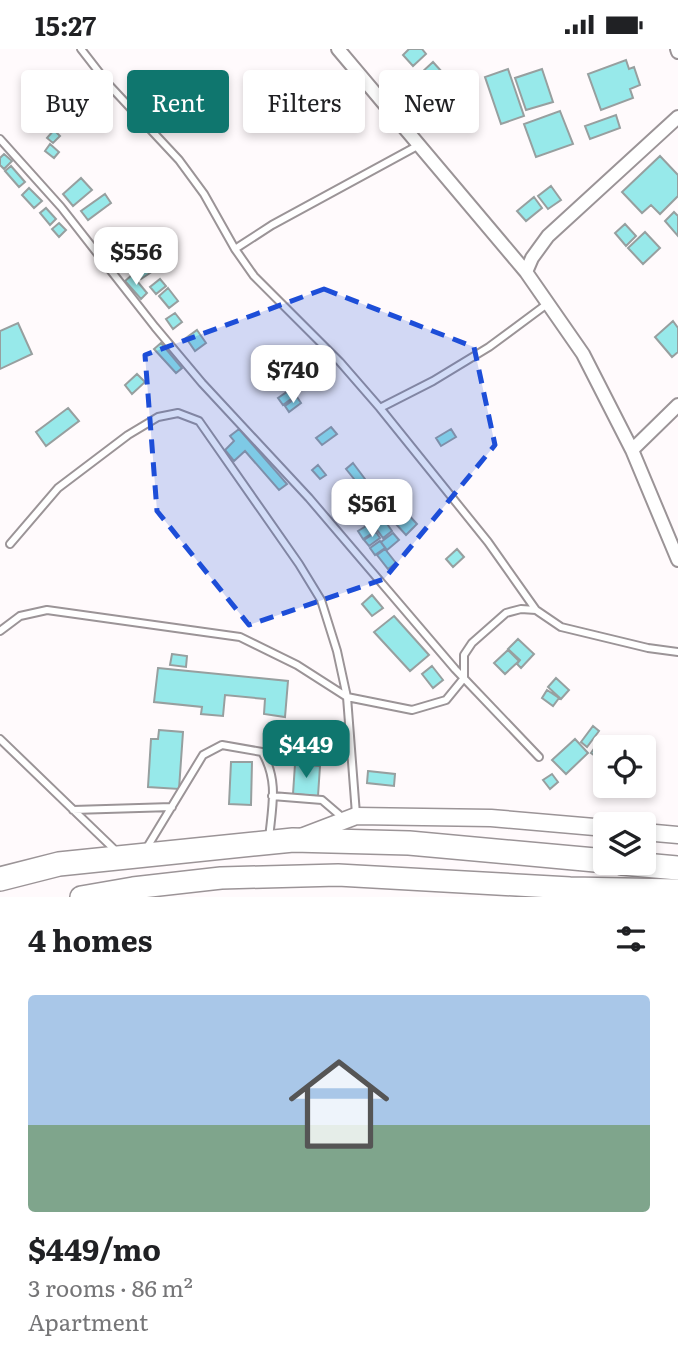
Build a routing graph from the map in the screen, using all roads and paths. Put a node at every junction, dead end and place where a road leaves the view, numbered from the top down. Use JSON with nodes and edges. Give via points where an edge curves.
{"nodes":[{"id":1,"x":81,"y":49,"type":"edge"},
{"id":2,"x":338,"y":49,"type":"edge"},
{"id":3,"x":678,"y":117,"type":"edge"},
{"id":4,"x":0,"y":139,"type":"edge"},
{"id":5,"x":421,"y":144,"type":"junction"},
{"id":6,"x":235,"y":249,"type":"junction"},
{"id":7,"x":526,"y":272,"type":"junction"},
{"id":8,"x":548,"y":303,"type":"junction"},
{"id":9,"x":678,"y":405,"type":"edge"},
{"id":10,"x":380,"y":408,"type":"junction"},
{"id":11,"x":632,"y":450,"type":"junction"},
{"id":12,"x":10,"y":544,"type":"dead end"},
{"id":13,"x":678,"y":560,"type":"edge"},
{"id":14,"x":536,"y":610,"type":"junction"},
{"id":15,"x":0,"y":631,"type":"edge"},
{"id":16,"x":678,"y":652,"type":"edge"},
{"id":17,"x":464,"y":678,"type":"junction"},
{"id":18,"x":347,"y":697,"type":"junction"},
{"id":19,"x":0,"y":739,"type":"edge"},
{"id":20,"x":539,"y":757,"type":"dead end"},
{"id":21,"x":272,"y":796,"type":"junction"},
{"id":22,"x":172,"y":807,"type":"junction"},
{"id":23,"x":73,"y":810,"type":"junction"},
{"id":24,"x":350,"y":818,"type":"junction"},
{"id":25,"x":593,"y":827,"type":"edge"},
{"id":26,"x":656,"y":833,"type":"edge"},
{"id":27,"x":678,"y":835,"type":"edge"},
{"id":28,"x":293,"y":840,"type":"junction"},
{"id":29,"x":269,"y":841,"type":"junction"},
{"id":30,"x":132,"y":855,"type":"junction"},
{"id":31,"x":593,"y":860,"type":"edge"},
{"id":32,"x":0,"y":863,"type":"edge"},
{"id":33,"x":59,"y":864,"type":"junction"},
{"id":34,"x":656,"y":866,"type":"edge"},
{"id":35,"x":678,"y":868,"type":"edge"},
{"id":36,"x":0,"y":879,"type":"edge"},
{"id":37,"x":678,"y":890,"type":"edge"},
{"id":38,"x":81,"y":897,"type":"edge"}],
"edges":[{"from":1,"to":6,"type":"lane","via":[[108,85],[179,160]]},
{"from":2,"to":5,"type":"street"},
{"from":3,"to":7,"type":"street","via":[[548,236]]},
{"from":4,"to":17,"type":"lane","via":[[61,207],[202,383],[309,498]]},
{"from":5,"to":6,"type":"lane"},
{"from":5,"to":7,"type":"street"},
{"from":6,"to":10,"type":"lane","via":[[254,276]]},
{"from":7,"to":8,"type":"street"},
{"from":8,"to":10,"type":"lane","via":[[489,347]]},
{"from":8,"to":11,"type":"street","via":[[583,353]]},
{"from":9,"to":11,"type":"street"},
{"from":10,"to":14,"type":"lane"},
{"from":11,"to":13,"type":"street"},
{"from":12,"to":18,"type":"lane","via":[[58,488],[128,435],[158,417],[178,413],[199,421],[321,600]]},
{"from":14,"to":16,"type":"lane","via":[[561,627]]},
{"from":14,"to":17,"type":"lane","via":[[506,613],[471,643],[464,655]]},
{"from":15,"to":18,"type":"lane","via":[[20,616],[47,610],[240,637]]},
{"from":17,"to":18,"type":"lane","via":[[446,699],[412,710]]},
{"from":17,"to":20,"type":"lane"},
{"from":18,"to":24,"type":"lane"},
{"from":19,"to":23,"type":"lane"},
{"from":21,"to":22,"type":"lane","via":[[274,778],[262,751],[222,745],[203,755]]},
{"from":21,"to":24,"type":"lane","via":[[322,800]]},
{"from":21,"to":29,"type":"lane"},
{"from":22,"to":23,"type":"lane"},
{"from":22,"to":30,"type":"lane"},
{"from":23,"to":30,"type":"lane"},
{"from":24,"to":25,"type":"street","via":[[491,818]]},
{"from":24,"to":28,"type":"street"},
{"from":26,"to":27,"type":"street"},
{"from":28,"to":29,"type":"highway"},
{"from":28,"to":31,"type":"highway","via":[[409,843]]},
{"from":29,"to":30,"type":"highway"},
{"from":30,"to":33,"type":"highway"},
{"from":32,"to":33,"type":"highway"},
{"from":33,"to":36,"type":"highway"},
{"from":34,"to":35,"type":"highway"},
{"from":37,"to":38,"type":"highway","via":[[338,875],[221,878]]}]}
